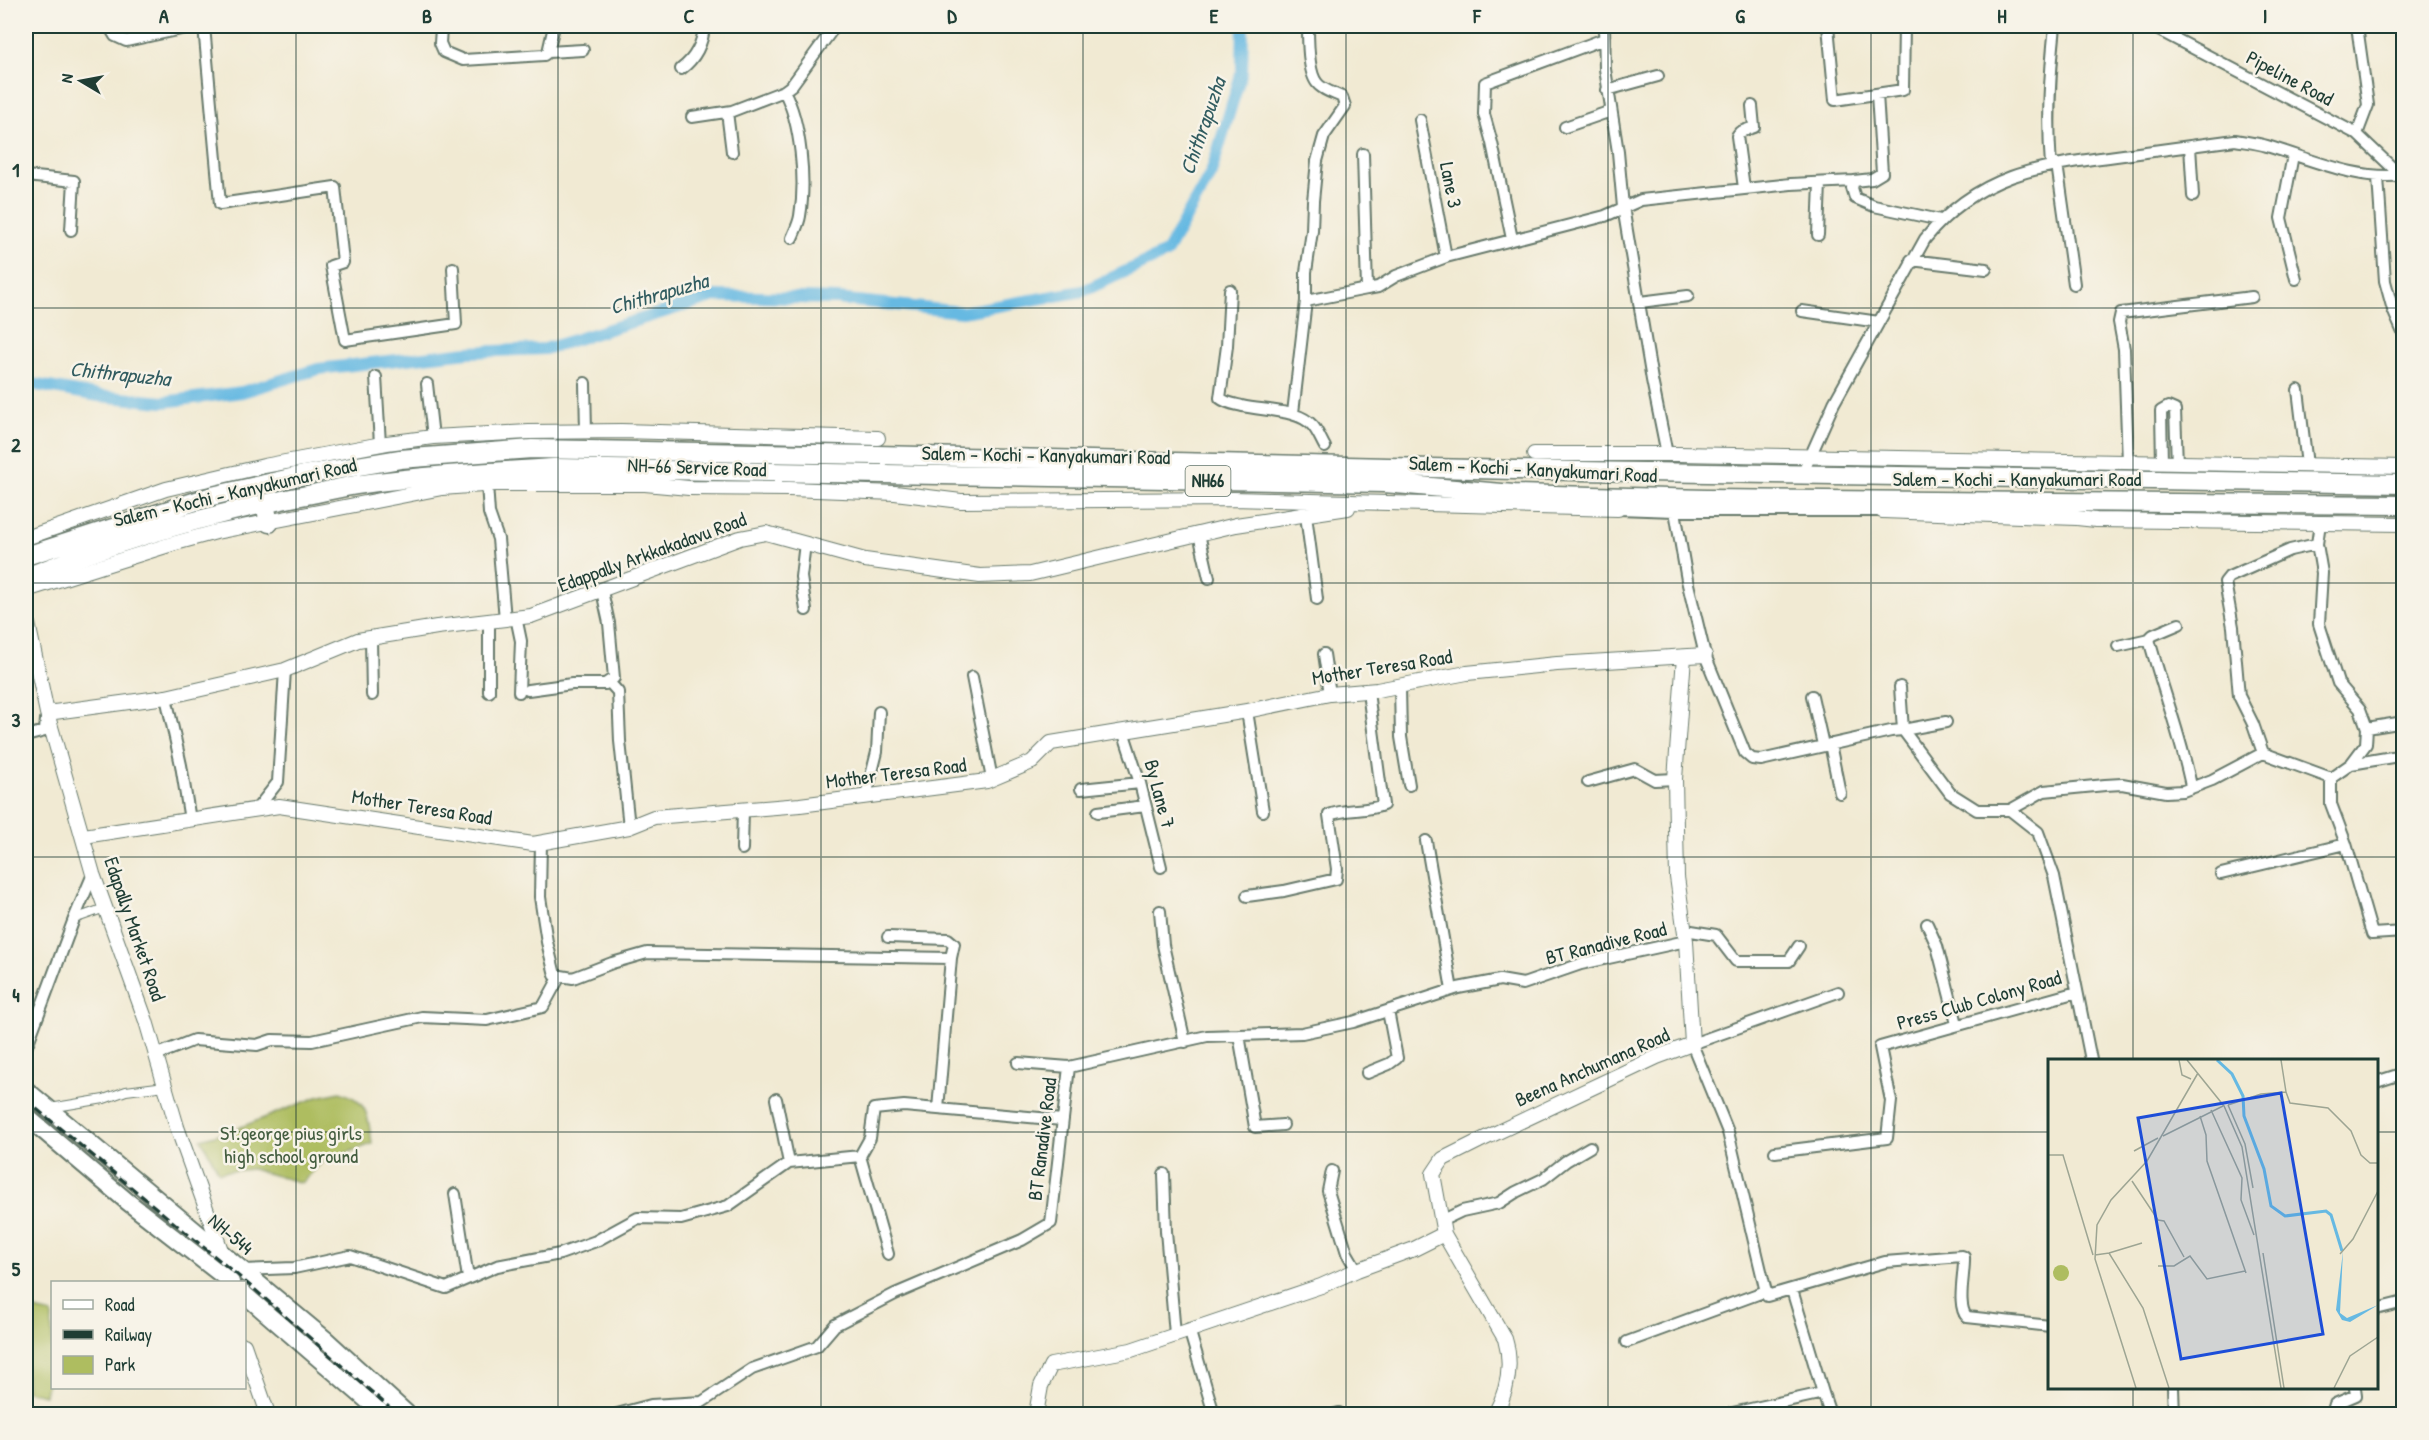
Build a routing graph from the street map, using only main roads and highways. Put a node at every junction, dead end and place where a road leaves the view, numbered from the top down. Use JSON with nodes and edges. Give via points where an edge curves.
{"nodes":[{"id":1,"x":680,"y":451,"type":"junction"},
{"id":2,"x":679,"y":470,"type":"junction"},
{"id":3,"x":1964,"y":477,"type":"junction"},
{"id":4,"x":2403,"y":484,"type":"edge"},
{"id":5,"x":1963,"y":500,"type":"junction"},
{"id":6,"x":265,"y":504,"type":"junction"},
{"id":7,"x":2403,"y":505,"type":"edge"},
{"id":8,"x":269,"y":523,"type":"road end"},
{"id":9,"x":26,"y":556,"type":"edge"},
{"id":10,"x":26,"y":577,"type":"edge"},
{"id":11,"x":26,"y":1090,"type":"edge"},
{"id":12,"x":26,"y":1116,"type":"edge"},
{"id":13,"x":76,"y":1132,"type":"junction"},
{"id":14,"x":64,"y":1148,"type":"junction"},
{"id":15,"x":218,"y":1249,"type":"junction"},
{"id":16,"x":205,"y":1261,"type":"junction"},
{"id":17,"x":231,"y":1278,"type":"edge"},
{"id":18,"x":246,"y":1288,"type":"edge"},
{"id":19,"x":246,"y":1296,"type":"edge"},
{"id":20,"x":383,"y":1414,"type":"edge"},
{"id":21,"x":407,"y":1414,"type":"edge"}],
"edges":[{"from":1,"to":2,"type":"highway"},
{"from":1,"to":3,"type":"highway","name":"Salem - Kochi - Kanyakumari Road","number":"NH66","via":[[878,446]]},
{"from":1,"to":9,"type":"highway","name":"Salem - Kochi - Kanyakumari Road","number":"NH66","via":[[532,449],[400,459],[212,496]]},
{"from":2,"to":5,"type":"highway","name":"Salem - Kochi - Kanyakumari Road","number":"NH66","via":[[1384,483],[1618,503]]},
{"from":2,"to":6,"type":"highway","name":"Salem - Kochi - Kanyakumari Road","number":"NH66","via":[[554,468],[457,474],[362,484]]},
{"from":3,"to":4,"type":"highway","name":"Salem - Kochi - Kanyakumari Road","number":"NH66","via":[[2106,472]]},
{"from":3,"to":5,"type":"highway"},
{"from":5,"to":7,"type":"highway","name":"Salem - Kochi - Kanyakumari Road","number":"NH66"},
{"from":6,"to":8,"type":"highway"},
{"from":6,"to":10,"type":"highway","name":"Salem - Kochi - Kanyakumari Road","number":"NH66","via":[[97,549]]},
{"from":11,"to":13,"type":"main road","name":"NH-544"},
{"from":12,"to":14,"type":"main road","name":"NH-544"},
{"from":13,"to":14,"type":"main road"},
{"from":13,"to":15,"type":"main road","name":"NH-544"},
{"from":14,"to":16,"type":"main road","name":"NH-544"},
{"from":15,"to":16,"type":"main road"},
{"from":15,"to":17,"type":"main road","name":"NH-544"},
{"from":16,"to":17,"type":"main road","name":"NH-544"},
{"from":18,"to":21,"type":"main road","name":"NH-544","via":[[326,1340]]},
{"from":19,"to":20,"type":"main road"}]}
